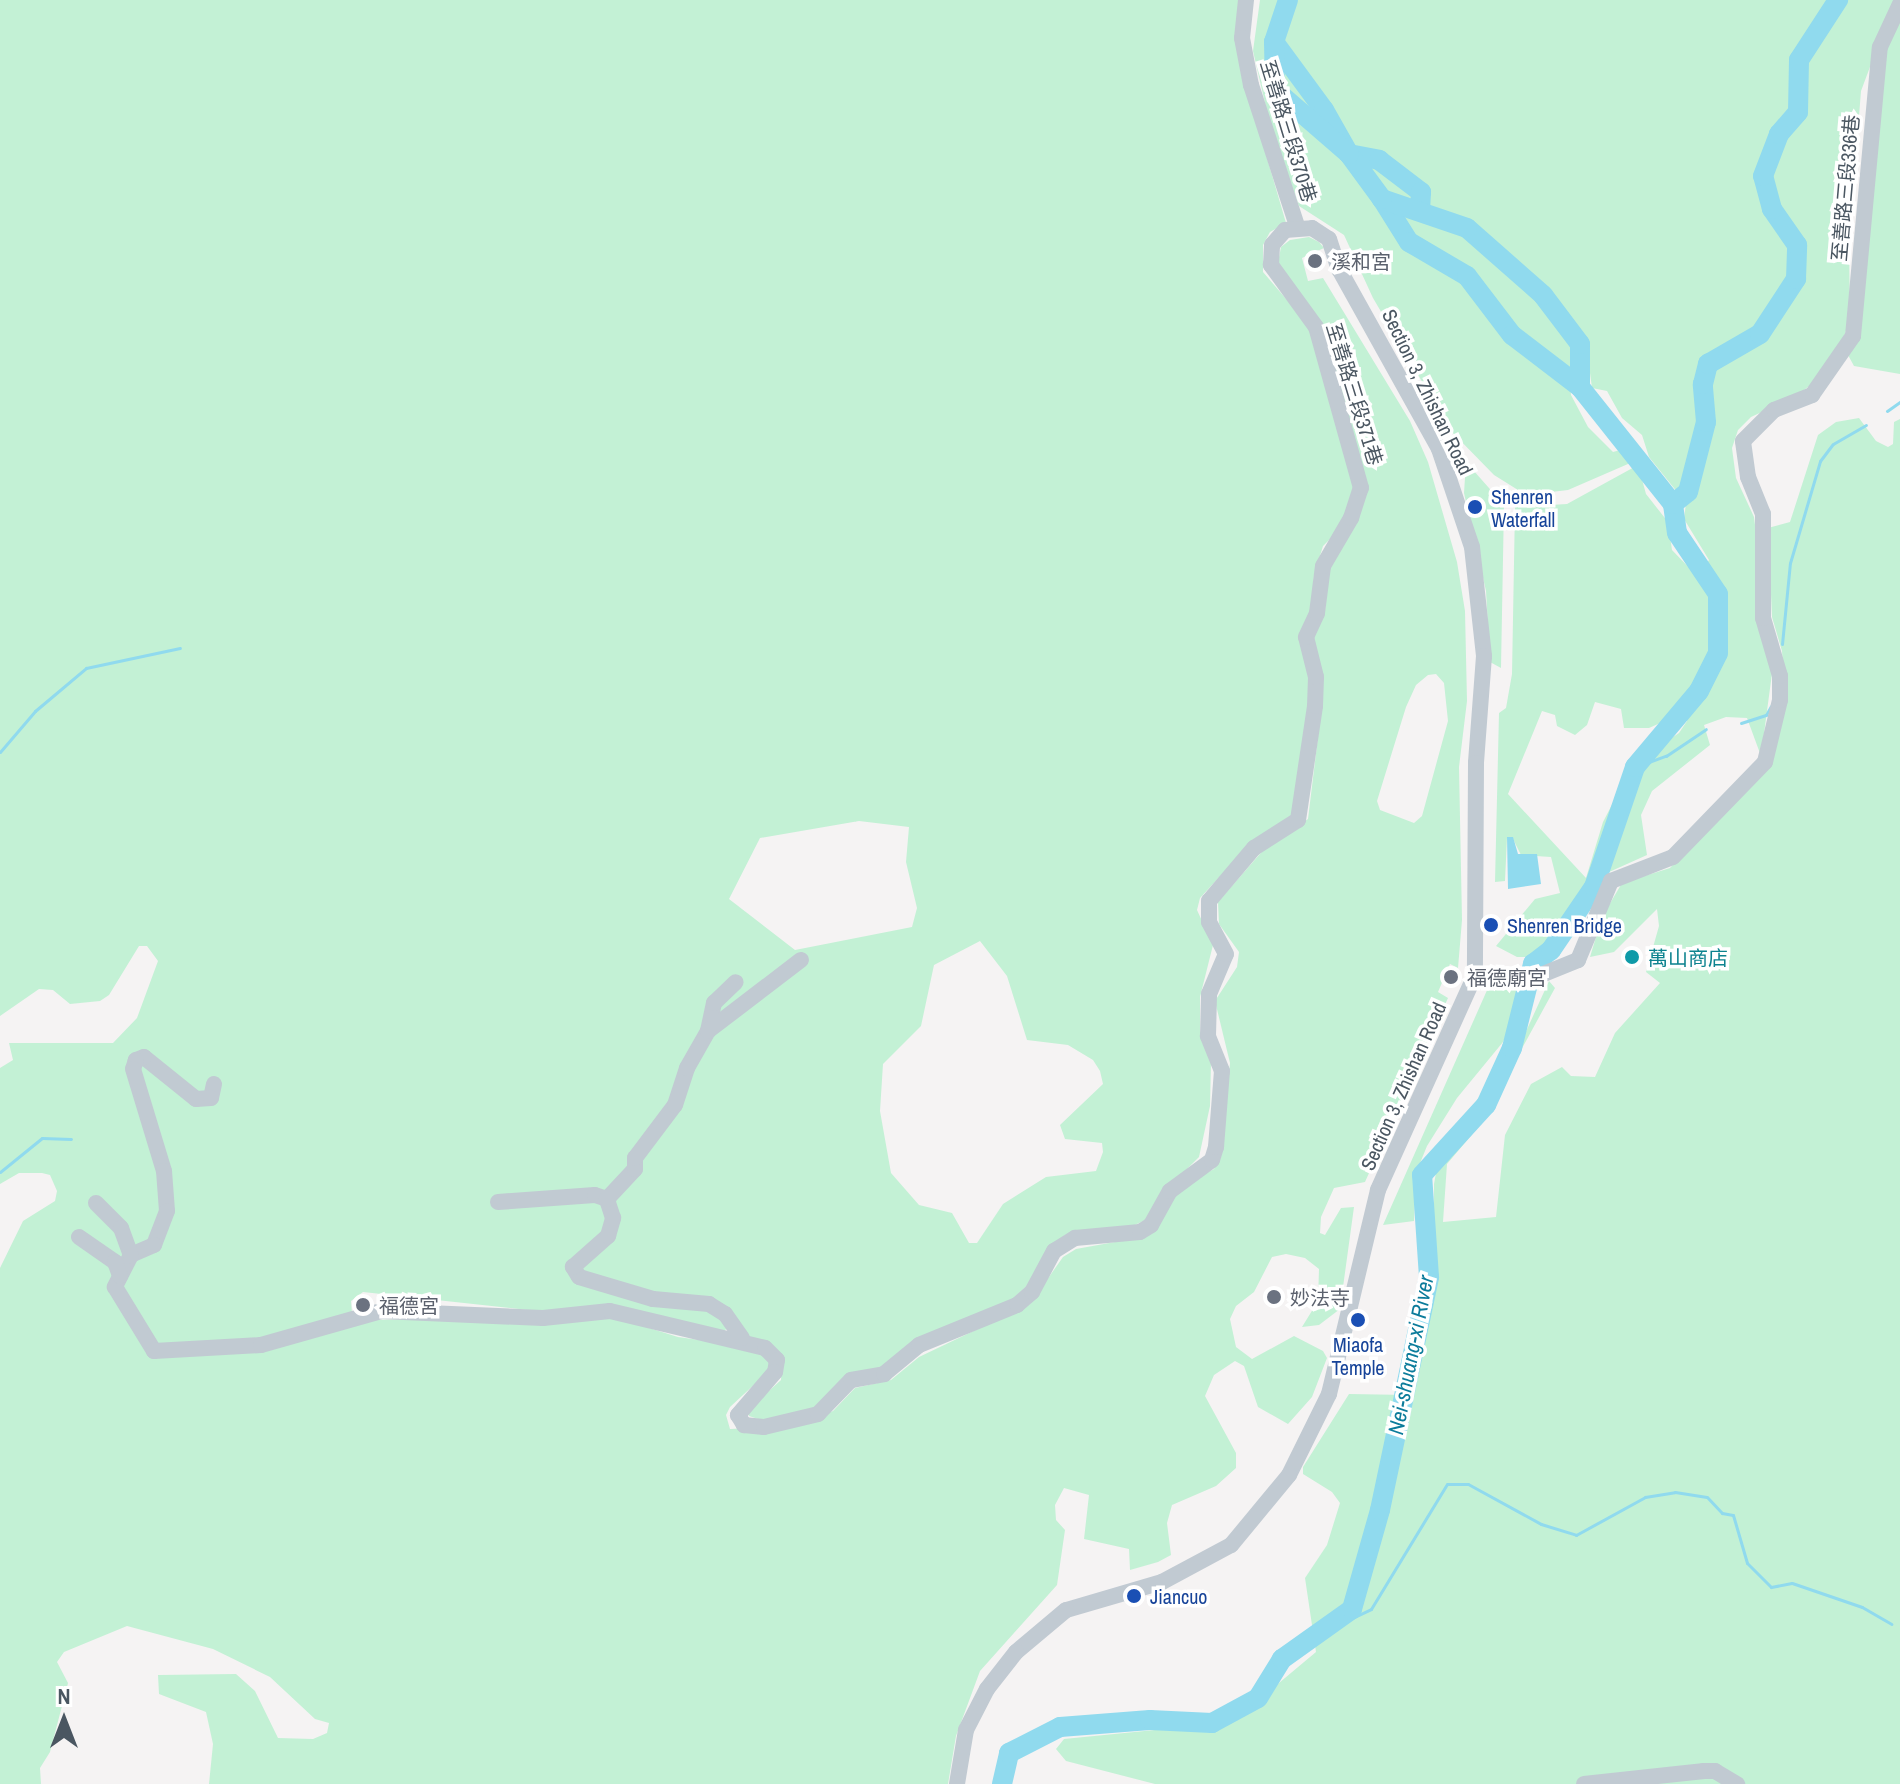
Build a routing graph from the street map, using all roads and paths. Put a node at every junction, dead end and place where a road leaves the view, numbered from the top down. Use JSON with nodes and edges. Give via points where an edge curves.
{"nodes":[{"id":1,"x":1246,"y":0,"type":"edge"},
{"id":2,"x":1900,"y":4,"type":"edge"},
{"id":3,"x":1297,"y":226,"type":"junction"},
{"id":4,"x":801,"y":960,"type":"dead end"},
{"id":5,"x":1475,"y":975,"type":"junction"},
{"id":6,"x":736,"y":982,"type":"dead end"},
{"id":7,"x":708,"y":1031,"type":"junction"},
{"id":8,"x":214,"y":1084,"type":"dead end"},
{"id":9,"x":607,"y":1199,"type":"junction"},
{"id":10,"x":498,"y":1202,"type":"dead end"},
{"id":11,"x":96,"y":1203,"type":"dead end"},
{"id":12,"x":79,"y":1237,"type":"dead end"},
{"id":13,"x":131,"y":1255,"type":"junction"},
{"id":14,"x":120,"y":1276,"type":"junction"},
{"id":15,"x":742,"y":1338,"type":"junction"},
{"id":16,"x":957,"y":1784,"type":"edge"},
{"id":17,"x":1584,"y":1784,"type":"edge"},
{"id":18,"x":1737,"y":1784,"type":"edge"}],
"edges":[{"from":1,"to":3,"type":"street","name":"至善路三段370巷","via":[[1242,38],[1251,85]]},
{"from":2,"to":5,"type":"street","name":"至善路三段336巷","via":[[1880,47],[1876,72],[1853,336],[1812,395],[1774,410],[1743,441],[1748,477],[1763,514],[1763,618],[1780,676],[1780,700],[1765,762],[1673,857],[1611,881],[1578,960],[1541,975]]},
{"from":3,"to":5,"type":"street","name":"Section 3, Zhishan Road","via":[[1329,239],[1339,269],[1439,449],[1472,547],[1484,656],[1476,763]]},
{"from":3,"to":15,"type":"street","name":"至善路三段371巷","via":[[1274,241],[1271,265],[1316,327],[1361,488],[1351,518],[1323,566],[1317,613],[1306,637],[1316,677],[1315,706],[1298,820],[1254,848],[1209,901],[1209,922],[1226,954],[1209,994],[1208,1036],[1222,1071],[1212,1160],[1170,1191],[1151,1225],[1140,1232],[1075,1238],[1054,1251],[1032,1292],[1017,1305],[919,1345],[884,1374],[851,1380],[809,1417],[744,1425],[738,1415],[743,1404],[769,1384],[777,1360]]},
{"from":4,"to":7,"type":"street"},
{"from":5,"to":16,"type":"street","name":"Section 3, Zhishan Road","via":[[1378,1190],[1366,1225],[1350,1326],[1329,1394],[1289,1475],[1231,1545],[1162,1582],[1066,1610],[1016,1652],[987,1689],[966,1730]]},
{"from":6,"to":7,"type":"street","via":[[714,1003]]},
{"from":7,"to":9,"type":"street","via":[[687,1068],[675,1105],[635,1158],[635,1169]]},
{"from":8,"to":13,"type":"street","via":[[211,1098],[196,1099],[155,1063],[136,1060],[133,1069],[150,1139],[164,1171],[167,1211],[154,1245]]},
{"from":9,"to":10,"type":"street","via":[[595,1195]]},
{"from":9,"to":15,"type":"street","via":[[611,1229],[574,1263],[573,1272],[653,1299],[709,1304],[725,1314]]},
{"from":11,"to":13,"type":"street","via":[[121,1228]]},
{"from":12,"to":14,"type":"street","via":[[115,1262]]},
{"from":13,"to":14,"type":"street"},
{"from":14,"to":15,"type":"street","name":"至善路三段371巷","via":[[117,1295],[154,1351],[261,1345],[381,1311],[543,1318],[610,1311],[673,1330]]},
{"from":17,"to":18,"type":"street","via":[[1715,1771]]}]}
